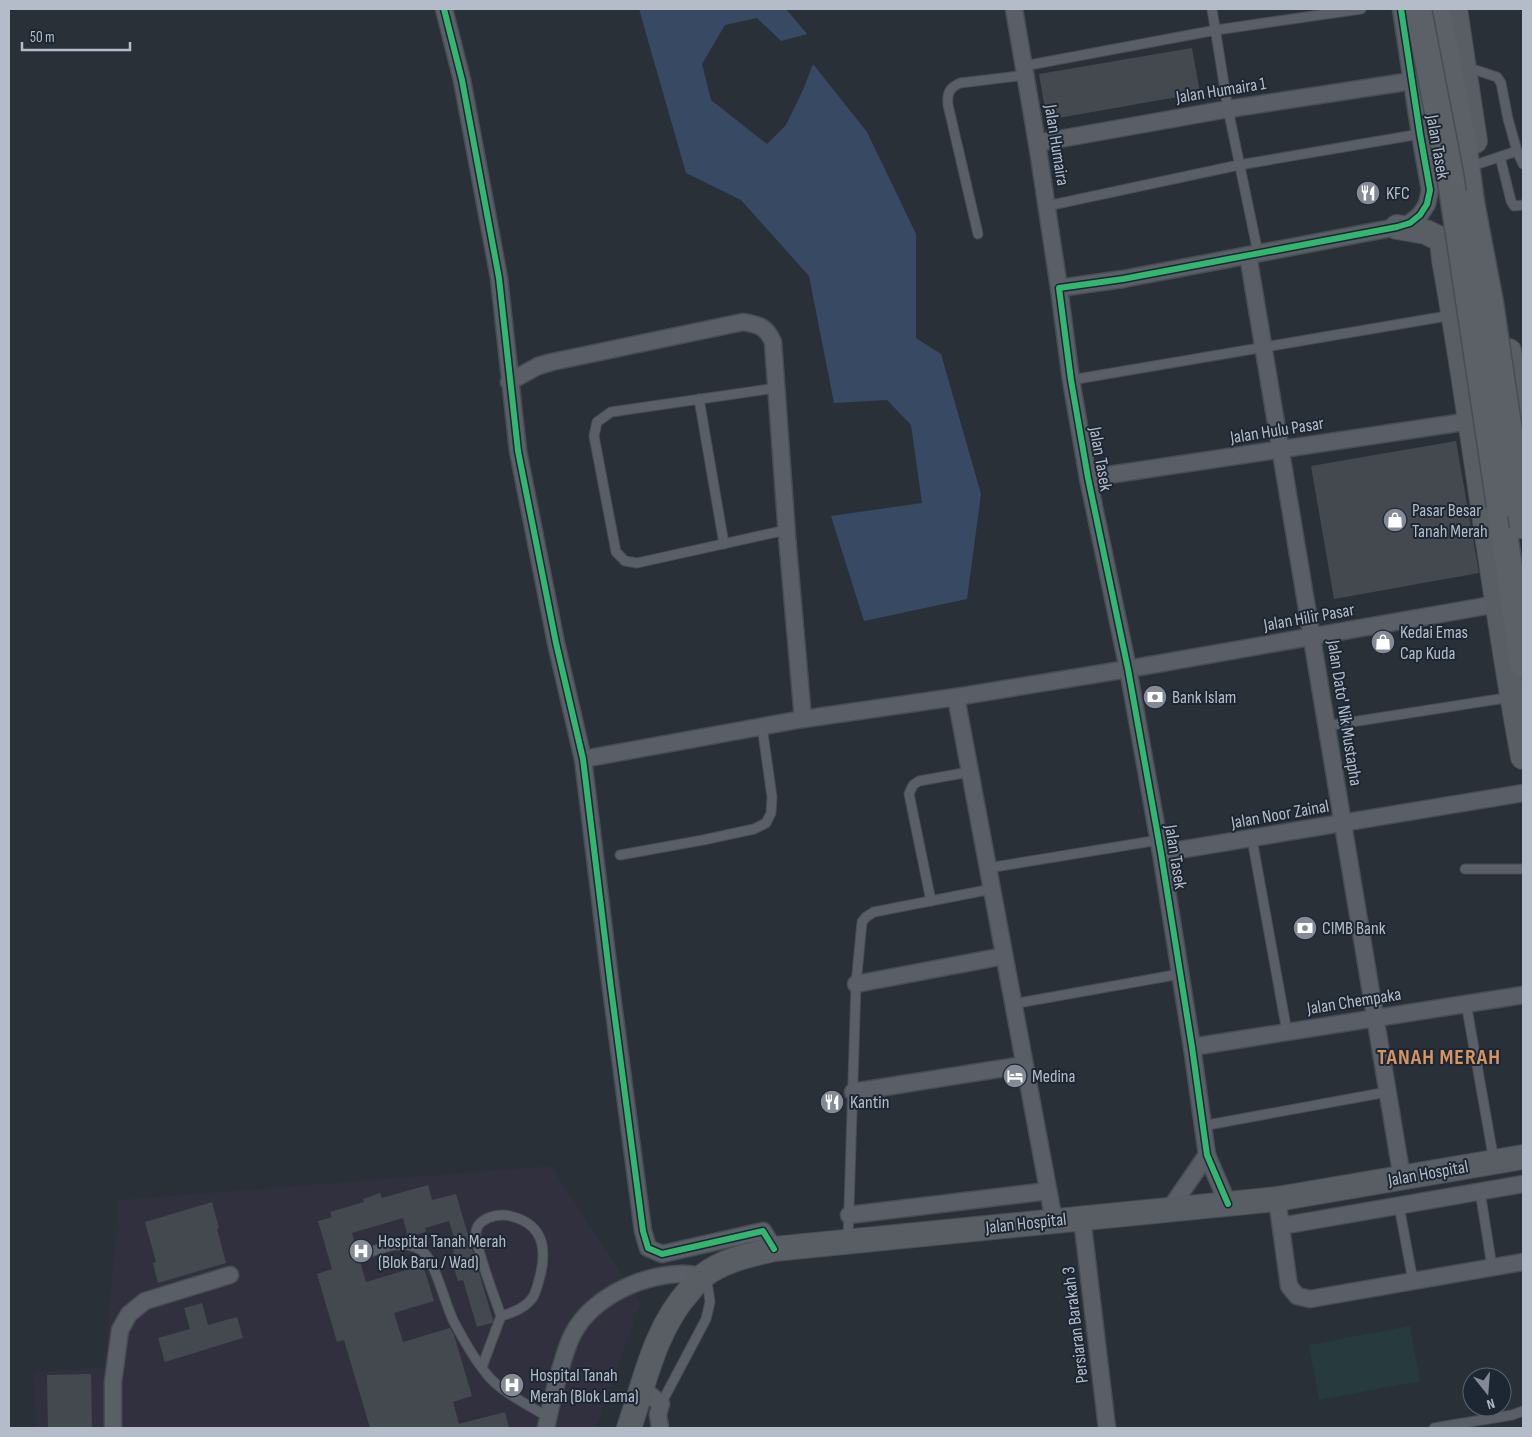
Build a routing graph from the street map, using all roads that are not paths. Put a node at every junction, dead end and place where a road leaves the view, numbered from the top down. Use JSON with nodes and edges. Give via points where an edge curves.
{"nodes":[{"id":1,"x":444,"y":9,"type":"edge"},
{"id":2,"x":1014,"y":9,"type":"edge"},
{"id":3,"x":1212,"y":9,"type":"edge"},
{"id":4,"x":1361,"y":9,"type":"edge"},
{"id":5,"x":1401,"y":9,"type":"edge"},
{"id":6,"x":1418,"y":9,"type":"edge"},
{"id":7,"x":1437,"y":9,"type":"edge"},
{"id":8,"x":1455,"y":9,"type":"edge"},
{"id":9,"x":1216,"y":30,"type":"junction"},
{"id":10,"x":1464,"y":66,"type":"junction"},
{"id":11,"x":1025,"y":70,"type":"junction"},
{"id":12,"x":1412,"y":81,"type":"junction"},
{"id":13,"x":1228,"y":109,"type":"junction"},
{"id":14,"x":1420,"y":134,"type":"junction"},
{"id":15,"x":1038,"y":143,"type":"junction"},
{"id":16,"x":1517,"y":151,"type":"junction"},
{"id":17,"x":1500,"y":157,"type":"junction"},
{"id":18,"x":1478,"y":164,"type":"junction"},
{"id":19,"x":1523,"y":164,"type":"edge"},
{"id":20,"x":1239,"y":165,"type":"junction"},
{"id":21,"x":1523,"y":205,"type":"edge"},
{"id":22,"x":1046,"y":206,"type":"junction"},
{"id":23,"x":1397,"y":228,"type":"junction"},
{"id":24,"x":978,"y":234,"type":"dead end"},
{"id":25,"x":1442,"y":240,"type":"junction"},
{"id":26,"x":1253,"y":254,"type":"junction"},
{"id":27,"x":1059,"y":288,"type":"junction"},
{"id":28,"x":1498,"y":293,"type":"junction"},
{"id":29,"x":1454,"y":315,"type":"junction"},
{"id":30,"x":1263,"y":348,"type":"junction"},
{"id":31,"x":1071,"y":380,"type":"junction"},
{"id":32,"x":510,"y":382,"type":"junction"},
{"id":33,"x":776,"y":388,"type":"junction"},
{"id":34,"x":699,"y":400,"type":"junction"},
{"id":35,"x":1471,"y":421,"type":"junction"},
{"id":36,"x":1523,"y":426,"type":"edge"},
{"id":37,"x":1280,"y":449,"type":"junction"},
{"id":38,"x":1088,"y":478,"type":"junction"},
{"id":39,"x":1500,"y":506,"type":"junction"},
{"id":40,"x":1523,"y":526,"type":"edge"},
{"id":41,"x":786,"y":530,"type":"junction"},
{"id":42,"x":724,"y":544,"type":"junction"},
{"id":43,"x":1497,"y":604,"type":"junction"},
{"id":44,"x":1523,"y":617,"type":"edge"},
{"id":45,"x":1313,"y":636,"type":"junction"},
{"id":46,"x":1523,"y":664,"type":"edge"},
{"id":47,"x":1128,"y":669,"type":"junction"},
{"id":48,"x":956,"y":697,"type":"junction"},
{"id":49,"x":1512,"y":697,"type":"junction"},
{"id":50,"x":803,"y":719,"type":"junction"},
{"id":51,"x":762,"y":726,"type":"junction"},
{"id":52,"x":1326,"y":726,"type":"junction"},
{"id":53,"x":1523,"y":757,"type":"edge"},
{"id":54,"x":583,"y":759,"type":"junction"},
{"id":55,"x":970,"y":772,"type":"junction"},
{"id":56,"x":1523,"y":793,"type":"edge"},
{"id":57,"x":1343,"y":823,"type":"junction"},
{"id":58,"x":1252,"y":839,"type":"junction"},
{"id":59,"x":1160,"y":847,"type":"junction"},
{"id":60,"x":620,"y":855,"type":"dead end"},
{"id":61,"x":988,"y":868,"type":"junction"},
{"id":62,"x":1465,"y":869,"type":"dead end"},
{"id":63,"x":1523,"y":869,"type":"edge"},
{"id":64,"x":992,"y":889,"type":"junction"},
{"id":65,"x":930,"y":901,"type":"junction"},
{"id":66,"x":1004,"y":956,"type":"junction"},
{"id":67,"x":1180,"y":974,"type":"junction"},
{"id":68,"x":856,"y":984,"type":"junction"},
{"id":69,"x":1523,"y":995,"type":"edge"},
{"id":70,"x":1466,"y":1003,"type":"junction"},
{"id":71,"x":1013,"y":1004,"type":"junction"},
{"id":72,"x":1375,"y":1018,"type":"junction"},
{"id":73,"x":1287,"y":1032,"type":"junction"},
{"id":74,"x":1192,"y":1047,"type":"junction"},
{"id":75,"x":1024,"y":1065,"type":"junction"},
{"id":76,"x":853,"y":1092,"type":"junction"},
{"id":77,"x":1387,"y":1092,"type":"junction"},
{"id":78,"x":1202,"y":1126,"type":"junction"},
{"id":79,"x":1207,"y":1155,"type":"junction"},
{"id":80,"x":1523,"y":1157,"type":"edge"},
{"id":81,"x":1494,"y":1162,"type":"junction"},
{"id":82,"x":1402,"y":1178,"type":"junction"},
{"id":83,"x":1523,"y":1184,"type":"edge"},
{"id":84,"x":1048,"y":1191,"type":"junction"},
{"id":85,"x":1480,"y":1192,"type":"junction"},
{"id":86,"x":1277,"y":1199,"type":"junction"},
{"id":87,"x":1228,"y":1204,"type":"junction"},
{"id":88,"x":1399,"y":1206,"type":"junction"},
{"id":89,"x":1169,"y":1210,"type":"junction"},
{"id":90,"x":849,"y":1215,"type":"junction"},
{"id":91,"x":1082,"y":1218,"type":"junction"},
{"id":92,"x":1054,"y":1221,"type":"junction"},
{"id":93,"x":1281,"y":1226,"type":"junction"},
{"id":94,"x":848,"y":1242,"type":"junction"},
{"id":95,"x":774,"y":1250,"type":"junction"},
{"id":96,"x":362,"y":1255,"type":"dead end"},
{"id":97,"x":1523,"y":1262,"type":"edge"},
{"id":98,"x":1492,"y":1267,"type":"junction"},
{"id":99,"x":230,"y":1275,"type":"dead end"},
{"id":100,"x":702,"y":1276,"type":"junction"},
{"id":101,"x":1413,"y":1281,"type":"junction"},
{"id":102,"x":501,"y":1316,"type":"junction"},
{"id":103,"x":482,"y":1367,"type":"junction"},
{"id":104,"x":643,"y":1389,"type":"junction"},
{"id":105,"x":661,"y":1404,"type":"junction"},
{"id":106,"x":1523,"y":1411,"type":"edge"},
{"id":107,"x":547,"y":1422,"type":"edge"},
{"id":108,"x":113,"y":1428,"type":"edge"},
{"id":109,"x":629,"y":1428,"type":"edge"},
{"id":110,"x":660,"y":1428,"type":"edge"},
{"id":111,"x":1107,"y":1428,"type":"edge"},
{"id":112,"x":1434,"y":1428,"type":"edge"}],
"edges":[{"from":1,"to":32,"type":"street","via":[[462,80],[499,278]]},
{"from":2,"to":11,"type":"street","name":"Jalan Humaira"},
{"from":3,"to":9,"type":"lane"},
{"from":4,"to":9,"type":"lane"},
{"from":5,"to":12,"type":"street","name":"Jalan Tasek"},
{"from":6,"to":39,"type":"main road","bridge":true,"via":[[1450,174]]},
{"from":7,"to":40,"type":"main road","bridge":true,"via":[[1490,303]]},
{"from":8,"to":10,"type":"main road"},
{"from":9,"to":11,"type":"lane"},
{"from":9,"to":13,"type":"lane"},
{"from":10,"to":16,"type":"lane","via":[[1496,77],[1502,83]]},
{"from":10,"to":18,"type":"main road"},
{"from":11,"to":15,"type":"street","name":"Jalan Humaira"},
{"from":11,"to":24,"type":"lane","via":[[960,83],[948,94]]},
{"from":12,"to":13,"type":"street","name":"Jalan Humaira 1"},
{"from":12,"to":14,"type":"street","name":"Jalan Tasek"},
{"from":13,"to":15,"type":"street","name":"Jalan Humaira 1"},
{"from":13,"to":20,"type":"lane"},
{"from":14,"to":20,"type":"lane"},
{"from":14,"to":23,"type":"street","name":"Jalan Tasek","via":[[1430,190],[1428,204],[1410,223]]},
{"from":15,"to":22,"type":"street","name":"Jalan Humaira"},
{"from":16,"to":17,"type":"lane"},
{"from":16,"to":19,"type":"lane"},
{"from":17,"to":18,"type":"lane"},
{"from":17,"to":21,"type":"lane","via":[[1511,201],[1514,206]]},
{"from":18,"to":28,"type":"main road"},
{"from":20,"to":22,"type":"lane"},
{"from":20,"to":26,"type":"lane"},
{"from":22,"to":27,"type":"street","name":"Jalan Humaira"},
{"from":23,"to":25,"type":"main road","via":[[1426,232]]},
{"from":23,"to":26,"type":"street","name":"Jalan Tasek"},
{"from":25,"to":28,"type":"main road","via":[[1465,257]]},
{"from":25,"to":29,"type":"main road"},
{"from":26,"to":27,"type":"street","name":"Jalan Tasek"},
{"from":26,"to":30,"type":"street","name":"Jalan Dato' Nik Mustapha"},
{"from":27,"to":31,"type":"street","name":"Jalan Tasek"},
{"from":28,"to":36,"type":"main road"},
{"from":29,"to":30,"type":"lane"},
{"from":29,"to":35,"type":"main road"},
{"from":30,"to":31,"type":"lane"},
{"from":30,"to":37,"type":"street","name":"Jalan Dato' Nik Mustapha"},
{"from":31,"to":38,"type":"street","name":"Jalan Tasek"},
{"from":32,"to":33,"type":"street","via":[[552,362],[743,322],[768,331],[773,342]]},
{"from":32,"to":54,"type":"street","via":[[518,451]]},
{"from":33,"to":34,"type":"lane"},
{"from":33,"to":41,"type":"street"},
{"from":34,"to":42,"type":"lane"},
{"from":34,"to":42,"type":"lane","via":[[611,412],[597,422],[594,436],[616,552],[625,561],[638,563]]},
{"from":35,"to":37,"type":"street","name":"Jalan Hulu Pasar"},
{"from":35,"to":43,"type":"main road"},
{"from":37,"to":38,"type":"street","name":"Jalan Hulu Pasar"},
{"from":37,"to":45,"type":"street","name":"Jalan Dato' Nik Mustapha"},
{"from":38,"to":47,"type":"street","name":"Jalan Tasek"},
{"from":39,"to":44,"type":"main road"},
{"from":39,"to":46,"type":"main road"},
{"from":41,"to":42,"type":"lane"},
{"from":41,"to":50,"type":"street"},
{"from":43,"to":45,"type":"street","name":"Jalan Hilir Pasar"},
{"from":43,"to":49,"type":"main road"},
{"from":45,"to":47,"type":"street","name":"Jalan Hilir Pasar"},
{"from":45,"to":52,"type":"street","name":"Jalan Dato' Nik Mustapha"},
{"from":47,"to":48,"type":"street","name":"Jalan Hilir Pasar"},
{"from":47,"to":59,"type":"street","name":"Jalan Tasek"},
{"from":48,"to":50,"type":"street","name":"Jalan Hilir Pasar"},
{"from":48,"to":55,"type":"street"},
{"from":49,"to":52,"type":"lane"},
{"from":49,"to":53,"type":"main road"},
{"from":50,"to":51,"type":"street","name":"Jalan Hilir Pasar"},
{"from":51,"to":54,"type":"street","name":"Jalan Hilir Pasar"},
{"from":51,"to":60,"type":"lane","via":[[772,797],[771,813],[766,823],[754,829]]},
{"from":52,"to":57,"type":"street","name":"Jalan Dato' Nik Mustapha"},
{"from":54,"to":95,"type":"street","via":[[610,988],[648,1248],[662,1254],[763,1231]]},
{"from":55,"to":61,"type":"street"},
{"from":55,"to":65,"type":"lane","via":[[919,781],[909,794]]},
{"from":56,"to":57,"type":"street","name":"Jalan Noor Zainal"},
{"from":57,"to":58,"type":"street","name":"Jalan Noor Zainal"},
{"from":57,"to":72,"type":"street","name":"Jalan Dato' Nik Mustapha"},
{"from":58,"to":59,"type":"street","name":"Jalan Noor Zainal"},
{"from":58,"to":73,"type":"lane"},
{"from":59,"to":61,"type":"lane"},
{"from":59,"to":67,"type":"street","name":"Jalan Tasek"},
{"from":61,"to":64,"type":"street"},
{"from":62,"to":63,"type":"lane"},
{"from":64,"to":65,"type":"lane"},
{"from":64,"to":66,"type":"street"},
{"from":65,"to":68,"type":"lane","via":[[866,916],[862,922]]},
{"from":66,"to":68,"type":"street"},
{"from":66,"to":71,"type":"street"},
{"from":67,"to":71,"type":"lane"},
{"from":67,"to":74,"type":"street","name":"Jalan Tasek"},
{"from":68,"to":76,"type":"lane"},
{"from":69,"to":70,"type":"street","name":"Jalan Chempaka"},
{"from":70,"to":72,"type":"street","name":"Jalan Chempaka"},
{"from":70,"to":81,"type":"lane"},
{"from":71,"to":75,"type":"street"},
{"from":72,"to":73,"type":"street","name":"Jalan Chempaka"},
{"from":72,"to":77,"type":"street","name":"Jalan Dato' Nik Mustapha"},
{"from":73,"to":74,"type":"street","name":"Jalan Chempaka"},
{"from":74,"to":78,"type":"street","name":"Jalan Tasek"},
{"from":75,"to":76,"type":"street"},
{"from":75,"to":84,"type":"street"},
{"from":76,"to":90,"type":"lane"},
{"from":77,"to":78,"type":"lane"},
{"from":77,"to":82,"type":"street","name":"Jalan Dato' Nik Mustapha"},
{"from":78,"to":79,"type":"street","name":"Jalan Tasek"},
{"from":79,"to":87,"type":"street","name":"Jalan Tasek"},
{"from":79,"to":89,"type":"street"},
{"from":80,"to":81,"type":"main road","name":"Jalan Hospital"},
{"from":81,"to":82,"type":"main road","name":"Jalan Hospital"},
{"from":82,"to":86,"type":"main road","name":"Jalan Hospital"},
{"from":83,"to":85,"type":"street"},
{"from":84,"to":90,"type":"street"},
{"from":84,"to":92,"type":"street"},
{"from":85,"to":88,"type":"street"},
{"from":85,"to":98,"type":"lane"},
{"from":86,"to":87,"type":"main road","name":"Jalan Hospital"},
{"from":86,"to":93,"type":"street"},
{"from":87,"to":89,"type":"main road","name":"Jalan Hospital"},
{"from":88,"to":93,"type":"street"},
{"from":88,"to":101,"type":"lane"},
{"from":89,"to":91,"type":"main road","name":"Jalan Hospital"},
{"from":90,"to":94,"type":"lane"},
{"from":91,"to":92,"type":"main road","name":"Jalan Hospital"},
{"from":91,"to":111,"type":"street","name":"Persiaran Barakah 3"},
{"from":92,"to":94,"type":"main road","name":"Jalan Hospital"},
{"from":93,"to":101,"type":"street","via":[[1289,1286],[1297,1296],[1310,1299]]},
{"from":94,"to":95,"type":"main road","name":"Jalan Hospital"},
{"from":95,"to":100,"type":"main road","name":"Jalan Hospital","via":[[744,1256]]},
{"from":96,"to":103,"type":"lane","via":[[395,1244],[421,1250],[429,1258],[453,1321]]},
{"from":97,"to":98,"type":"street"},
{"from":98,"to":101,"type":"street"},
{"from":99,"to":108,"type":"street","via":[[145,1301],[129,1314],[120,1330],[113,1382]]},
{"from":100,"to":104,"type":"main road","name":"Jalan Hospital","via":[[682,1298],[664,1329]]},
{"from":100,"to":105,"type":"lane","via":[[710,1302],[706,1319]]},
{"from":100,"to":107,"type":"street","via":[[680,1274],[636,1283],[597,1305],[571,1339]]},
{"from":102,"to":102,"type":"lane","via":[[524,1307],[533,1298],[544,1258],[537,1232],[523,1219],[504,1215],[491,1216],[480,1223],[476,1232]]},
{"from":102,"to":103,"type":"lane"},
{"from":103,"to":107,"type":"lane","via":[[493,1382]]},
{"from":104,"to":105,"type":"street"},
{"from":104,"to":109,"type":"main road","name":"Jalan Hospital"},
{"from":105,"to":110,"type":"street","via":[[658,1414]]},
{"from":106,"to":112,"type":"lane"}]}
